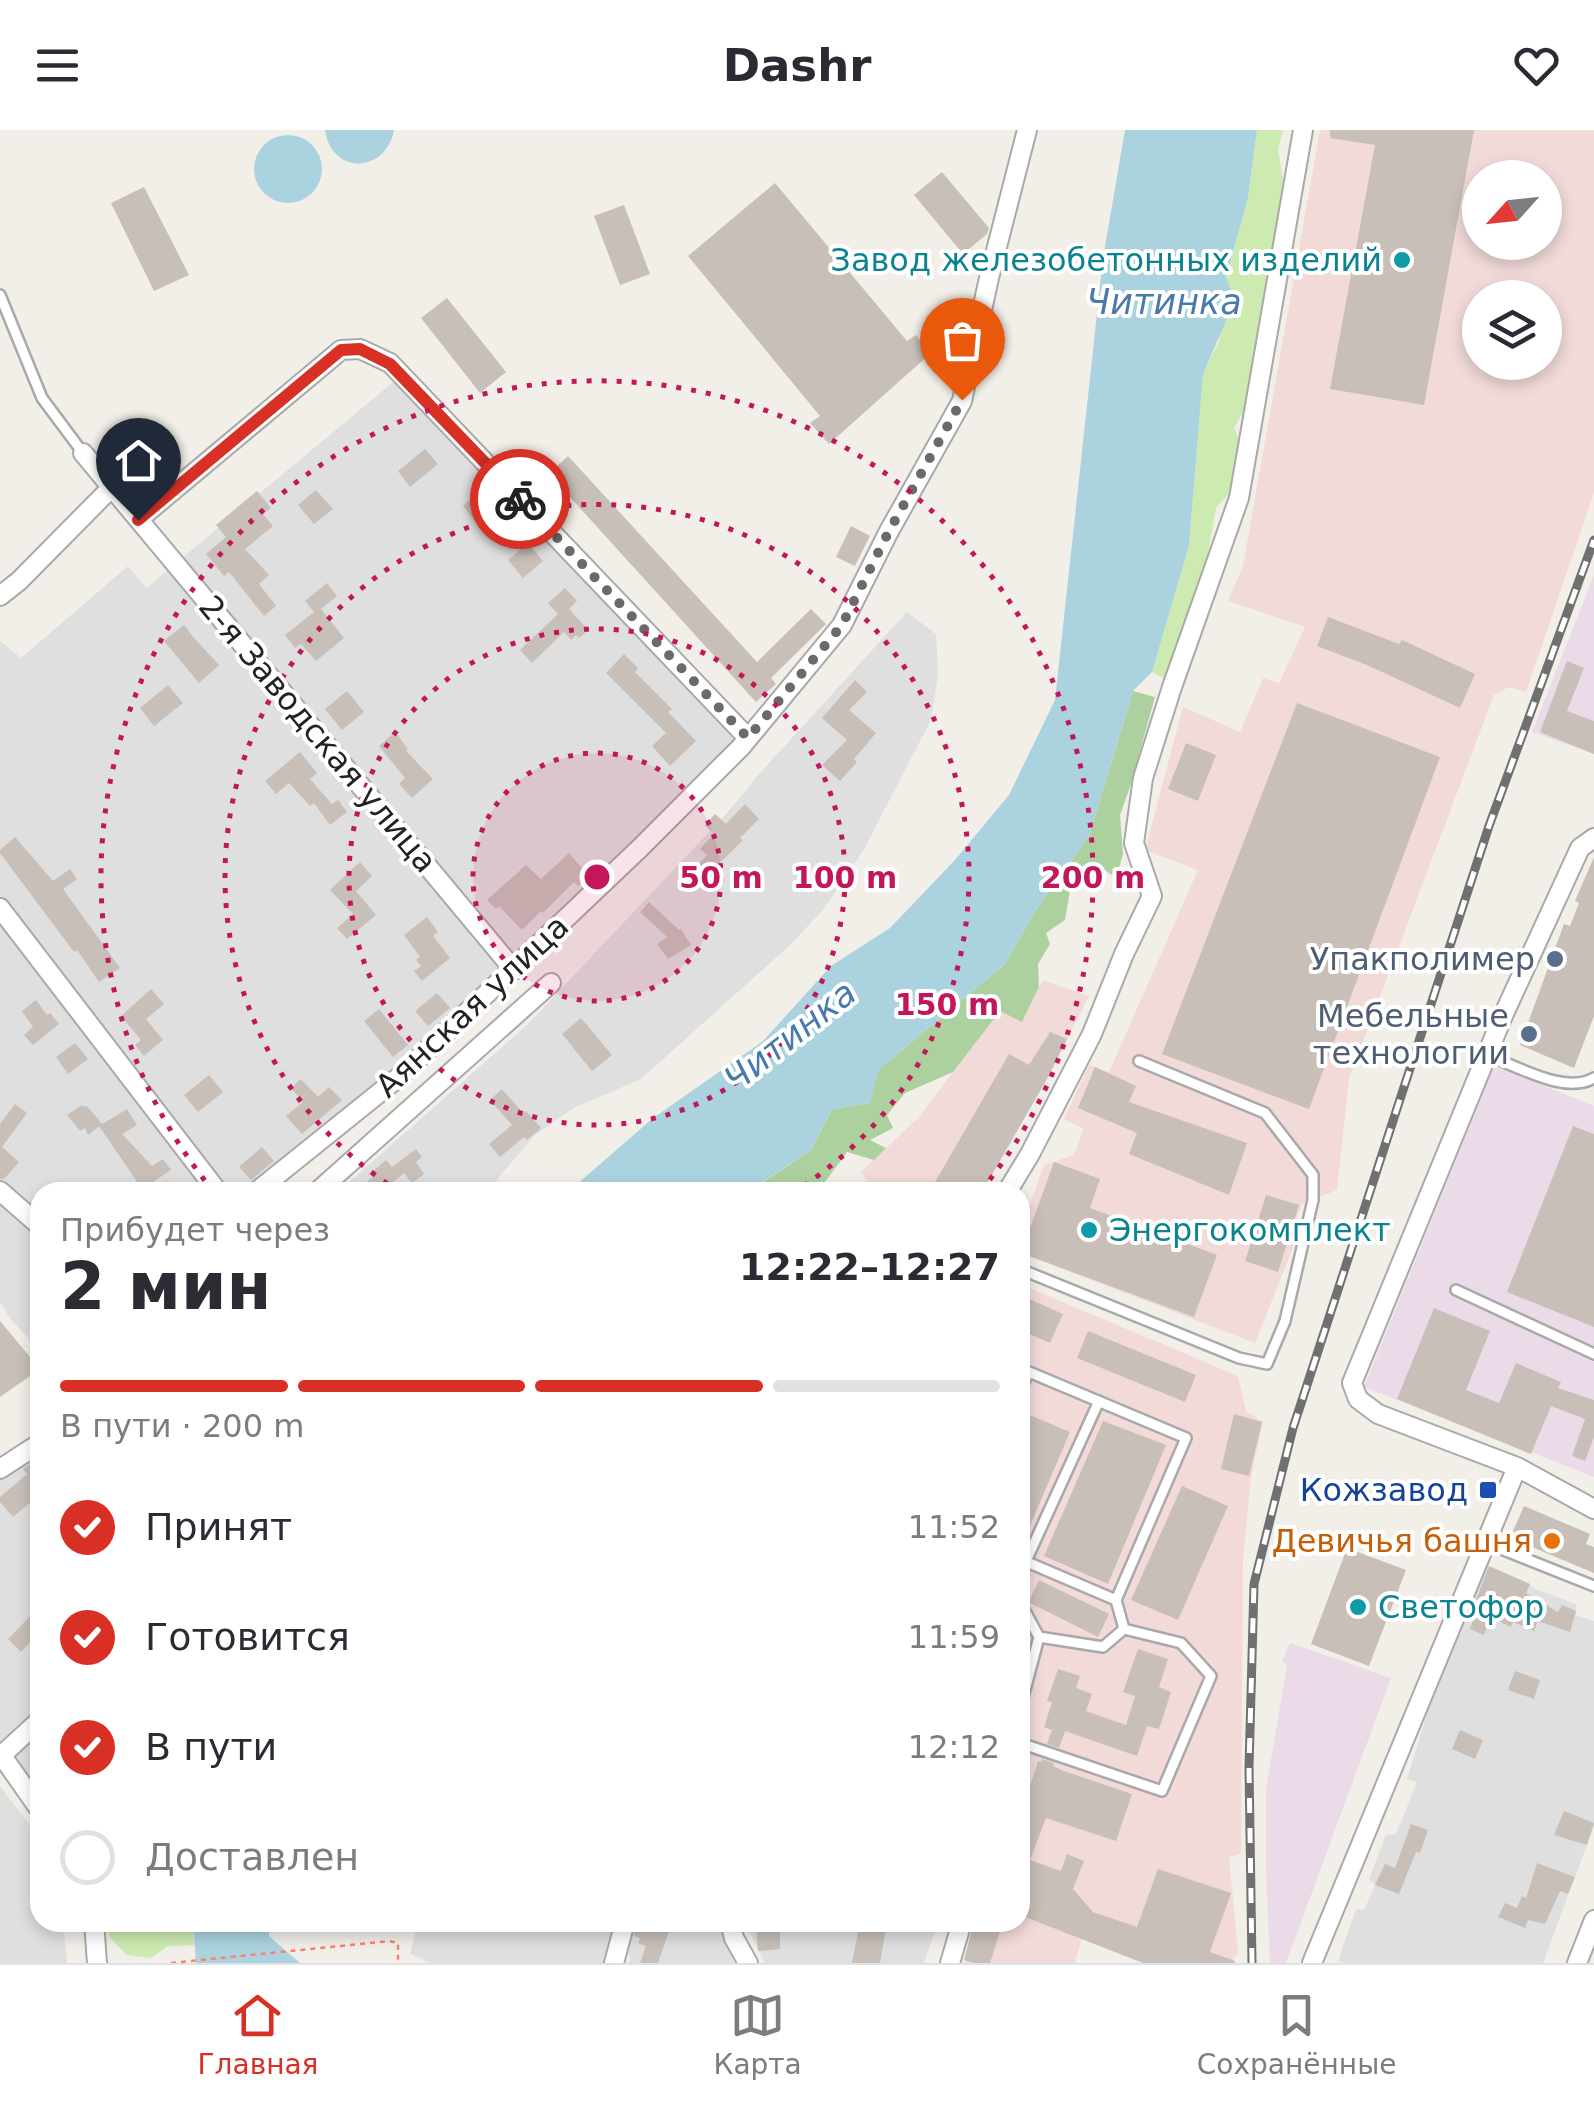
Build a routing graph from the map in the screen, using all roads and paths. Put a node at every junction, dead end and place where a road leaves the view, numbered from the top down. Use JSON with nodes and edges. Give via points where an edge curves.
{"nodes":[{"id":1,"x":1026,"y":130,"type":"edge"},
{"id":2,"x":1303,"y":130,"type":"edge"},
{"id":3,"x":0,"y":295,"type":"edge"},
{"id":4,"x":82,"y":453,"type":"joint"},
{"id":5,"x":112,"y":487,"type":"junction"},
{"id":6,"x":138,"y":520,"type":"junction"},
{"id":7,"x":0,"y":596,"type":"edge"},
{"id":8,"x":748,"y":738,"type":"junction"},
{"id":9,"x":1594,"y":838,"type":"edge"},
{"id":10,"x":0,"y":908,"type":"edge"},
{"id":11,"x":514,"y":970,"type":"junction"},
{"id":12,"x":552,"y":983,"type":"dead end"},
{"id":13,"x":1487,"y":1055,"type":"junction"},
{"id":14,"x":1139,"y":1061,"type":"dead end"},
{"id":15,"x":1594,"y":1078,"type":"edge"},
{"id":16,"x":210,"y":1182,"type":"edge"},
{"id":17,"x":268,"y":1182,"type":"edge"},
{"id":18,"x":328,"y":1182,"type":"edge"},
{"id":19,"x":1013,"y":1182,"type":"edge"},
{"id":20,"x":0,"y":1191,"type":"edge"},
{"id":21,"x":30,"y":1217,"type":"edge"},
{"id":22,"x":1030,"y":1272,"type":"edge"},
{"id":23,"x":1456,"y":1290,"type":"dead end"},
{"id":24,"x":1594,"y":1354,"type":"edge"},
{"id":25,"x":1030,"y":1373,"type":"edge"},
{"id":26,"x":1098,"y":1401,"type":"junction"},
{"id":27,"x":30,"y":1450,"type":"edge"},
{"id":28,"x":1517,"y":1466,"type":"junction"},
{"id":29,"x":0,"y":1469,"type":"edge"},
{"id":30,"x":1594,"y":1509,"type":"edge"},
{"id":31,"x":1486,"y":1543,"type":"junction"},
{"id":32,"x":1030,"y":1545,"type":"edge"},
{"id":33,"x":1030,"y":1563,"type":"edge"},
{"id":34,"x":1594,"y":1586,"type":"edge"},
{"id":35,"x":1116,"y":1600,"type":"junction"},
{"id":36,"x":1030,"y":1620,"type":"edge"},
{"id":37,"x":1124,"y":1629,"type":"junction"},
{"id":38,"x":1039,"y":1636,"type":"junction"},
{"id":39,"x":1030,"y":1671,"type":"edge"},
{"id":40,"x":30,"y":1730,"type":"edge"},
{"id":41,"x":1030,"y":1746,"type":"edge"},
{"id":42,"x":2,"y":1757,"type":"edge"},
{"id":43,"x":30,"y":1796,"type":"edge"},
{"id":44,"x":1594,"y":1920,"type":"edge"},
{"id":45,"x":95,"y":1932,"type":"edge"},
{"id":46,"x":622,"y":1932,"type":"edge"},
{"id":47,"x":732,"y":1932,"type":"edge"},
{"id":48,"x":959,"y":1932,"type":"edge"},
{"id":49,"x":97,"y":1963,"type":"edge"},
{"id":50,"x":171,"y":1963,"type":"edge"},
{"id":51,"x":398,"y":1963,"type":"edge"},
{"id":52,"x":614,"y":1963,"type":"edge"},
{"id":53,"x":748,"y":1963,"type":"edge"},
{"id":54,"x":950,"y":1963,"type":"edge"},
{"id":55,"x":1312,"y":1963,"type":"edge"},
{"id":56,"x":1577,"y":1963,"type":"edge"}],
"edges":[{"from":1,"to":8,"type":"street","name":"Аянская улица","via":[[962,400],[842,625]]},
{"from":2,"to":19,"type":"street","via":[[1239,498],[1144,778],[1134,843],[1152,896],[1092,1034]]},
{"from":3,"to":4,"type":"lane","via":[[42,398]]},
{"from":4,"to":5,"type":"street","name":"2-я Заводская улица"},
{"from":5,"to":6,"type":"street","name":"2-я Заводская улица"},
{"from":5,"to":7,"type":"street"},
{"from":6,"to":8,"type":"street","via":[[341,350],[360,349],[390,364]]},
{"from":6,"to":11,"type":"street","name":"2-я Заводская улица"},
{"from":8,"to":11,"type":"street","name":"Аянская улица"},
{"from":9,"to":13,"type":"street","via":[[1580,848]]},
{"from":10,"to":16,"type":"street"},
{"from":11,"to":17,"type":"street","name":"Аянская улица","via":[[399,1077]]},
{"from":12,"to":18,"type":"street"},
{"from":13,"to":15,"type":"lane","via":[[1566,1086]]},
{"from":13,"to":28,"type":"street","via":[[1352,1383],[1358,1400],[1378,1414]]},
{"from":14,"to":22,"type":"lane","via":[[1266,1113],[1313,1175],[1285,1321],[1267,1364]]},
{"from":20,"to":21,"type":"street"},
{"from":23,"to":24,"type":"lane"},
{"from":25,"to":26,"type":"lane"},
{"from":26,"to":32,"type":"lane"},
{"from":26,"to":35,"type":"lane","via":[[1186,1438]]},
{"from":27,"to":29,"type":"street"},
{"from":28,"to":30,"type":"street"},
{"from":28,"to":31,"type":"street"},
{"from":31,"to":34,"type":"lane"},
{"from":31,"to":55,"type":"street"},
{"from":33,"to":35,"type":"lane"},
{"from":35,"to":37,"type":"lane"},
{"from":36,"to":38,"type":"lane"},
{"from":37,"to":38,"type":"lane","via":[[1102,1647]]},
{"from":37,"to":41,"type":"lane","via":[[1181,1643],[1211,1676],[1162,1791]]},
{"from":38,"to":39,"type":"lane"},
{"from":40,"to":42,"type":"street"},
{"from":42,"to":43,"type":"street"},
{"from":44,"to":56,"type":"street"},
{"from":45,"to":49,"type":"street"},
{"from":46,"to":52,"type":"street"},
{"from":47,"to":53,"type":"street"},
{"from":48,"to":54,"type":"street"},
{"from":50,"to":51,"type":"path","via":[[390,1941],[398,1943]]}]}
